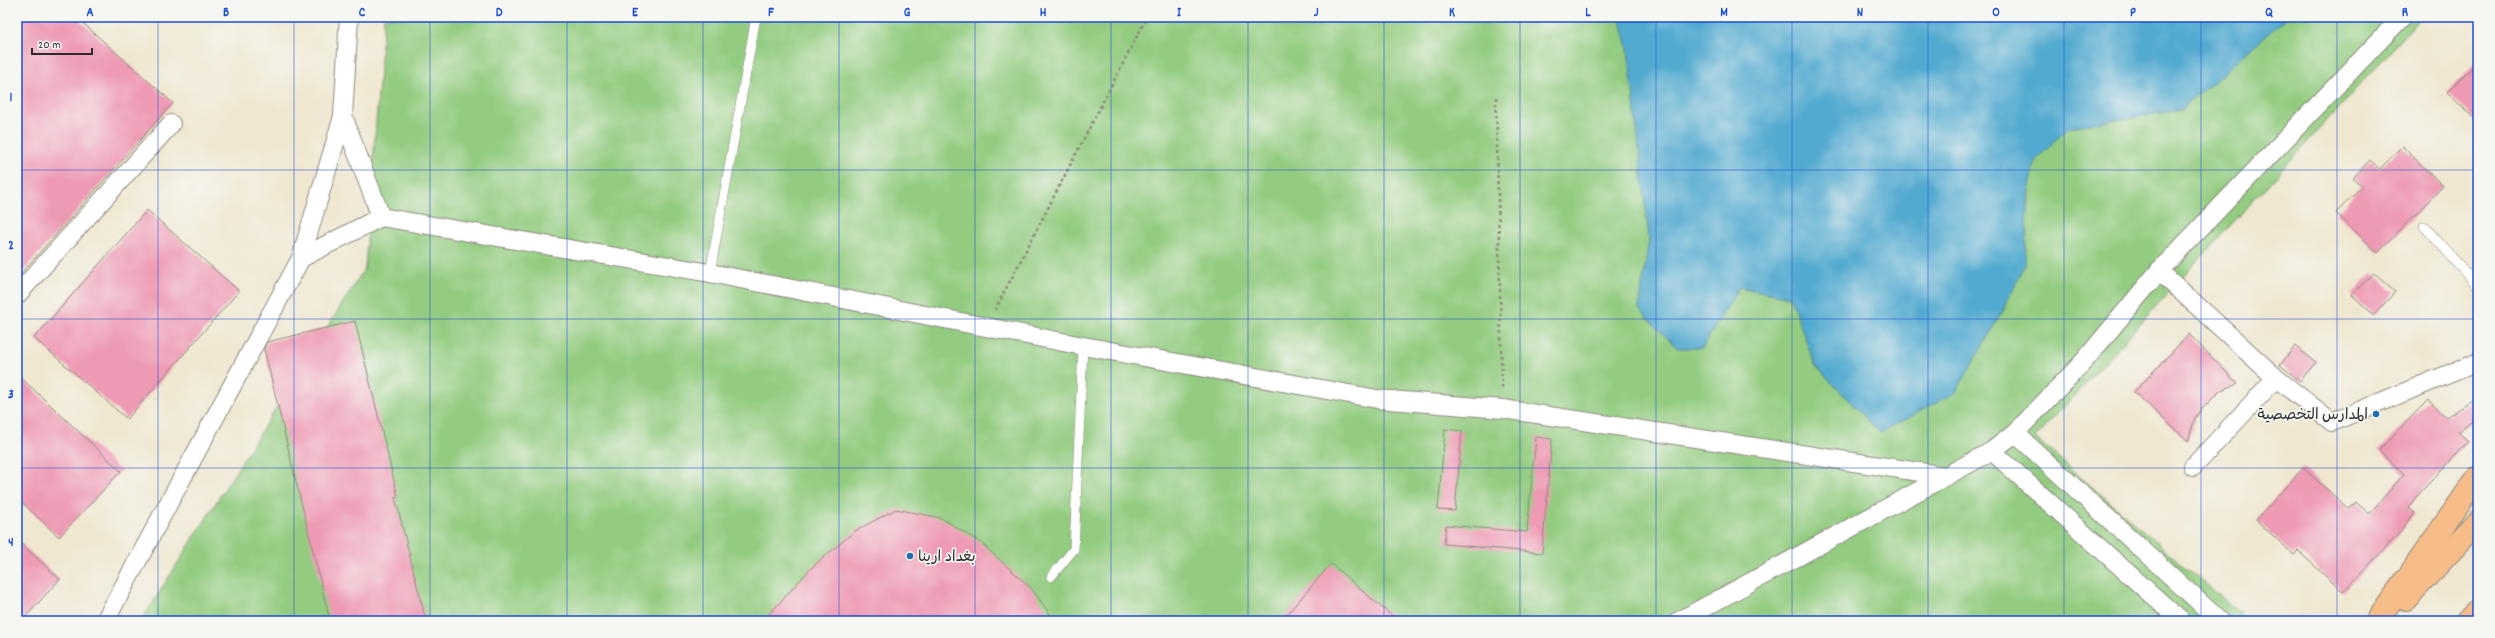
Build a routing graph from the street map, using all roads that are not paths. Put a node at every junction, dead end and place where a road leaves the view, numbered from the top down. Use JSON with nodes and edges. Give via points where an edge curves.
{"nodes":[{"id":1,"x":349,"y":17,"type":"edge"},
{"id":2,"x":756,"y":17,"type":"edge"},
{"id":3,"x":2402,"y":17,"type":"edge"},
{"id":4,"x":343,"y":116,"type":"junction"},
{"id":5,"x":171,"y":124,"type":"dead end"},
{"id":6,"x":381,"y":217,"type":"junction"},
{"id":7,"x":2424,"y":226,"type":"dead end"},
{"id":8,"x":301,"y":258,"type":"junction"},
{"id":9,"x":2159,"y":271,"type":"junction"},
{"id":10,"x":710,"y":273,"type":"junction"},
{"id":11,"x":2478,"y":286,"type":"edge"},
{"id":12,"x":17,"y":295,"type":"edge"},
{"id":13,"x":1083,"y":346,"type":"junction"},
{"id":14,"x":2478,"y":362,"type":"edge"},
{"id":15,"x":2276,"y":378,"type":"junction"},
{"id":16,"x":2016,"y":433,"type":"junction"},
{"id":17,"x":1992,"y":451,"type":"junction"},
{"id":18,"x":2193,"y":467,"type":"dead end"},
{"id":19,"x":1946,"y":476,"type":"junction"},
{"id":20,"x":2478,"y":477,"type":"edge"},
{"id":21,"x":2478,"y":522,"type":"edge"},
{"id":22,"x":1051,"y":577,"type":"dead end"},
{"id":23,"x":2478,"y":610,"type":"edge"},
{"id":24,"x":105,"y":621,"type":"edge"},
{"id":25,"x":1679,"y":621,"type":"edge"},
{"id":26,"x":2181,"y":621,"type":"edge"},
{"id":27,"x":2220,"y":621,"type":"edge"},
{"id":28,"x":2377,"y":621,"type":"edge"},
{"id":29,"x":2386,"y":621,"type":"edge"},
{"id":30,"x":2468,"y":621,"type":"edge"}],
"edges":[{"from":1,"to":4,"type":"street"},
{"from":2,"to":10,"type":"lane"},
{"from":3,"to":9,"type":"street"},
{"from":4,"to":6,"type":"street"},
{"from":4,"to":8,"type":"street"},
{"from":5,"to":12,"type":"street"},
{"from":6,"to":8,"type":"street"},
{"from":6,"to":10,"type":"street"},
{"from":7,"to":11,"type":"lane"},
{"from":8,"to":24,"type":"street"},
{"from":9,"to":15,"type":"street"},
{"from":9,"to":16,"type":"street","via":[[2085,360]]},
{"from":10,"to":13,"type":"street"},
{"from":13,"to":19,"type":"street","via":[[1377,399],[1503,409]]},
{"from":13,"to":22,"type":"lane","via":[[1074,549]]},
{"from":14,"to":15,"type":"street","via":[[2332,422]]},
{"from":15,"to":18,"type":"street"},
{"from":16,"to":17,"type":"street"},
{"from":16,"to":27,"type":"street"},
{"from":17,"to":19,"type":"street"},
{"from":17,"to":26,"type":"street"},
{"from":19,"to":25,"type":"street"},
{"from":20,"to":28,"type":"main road"},
{"from":21,"to":29,"type":"main road"},
{"from":23,"to":30,"type":"main road"}]}
